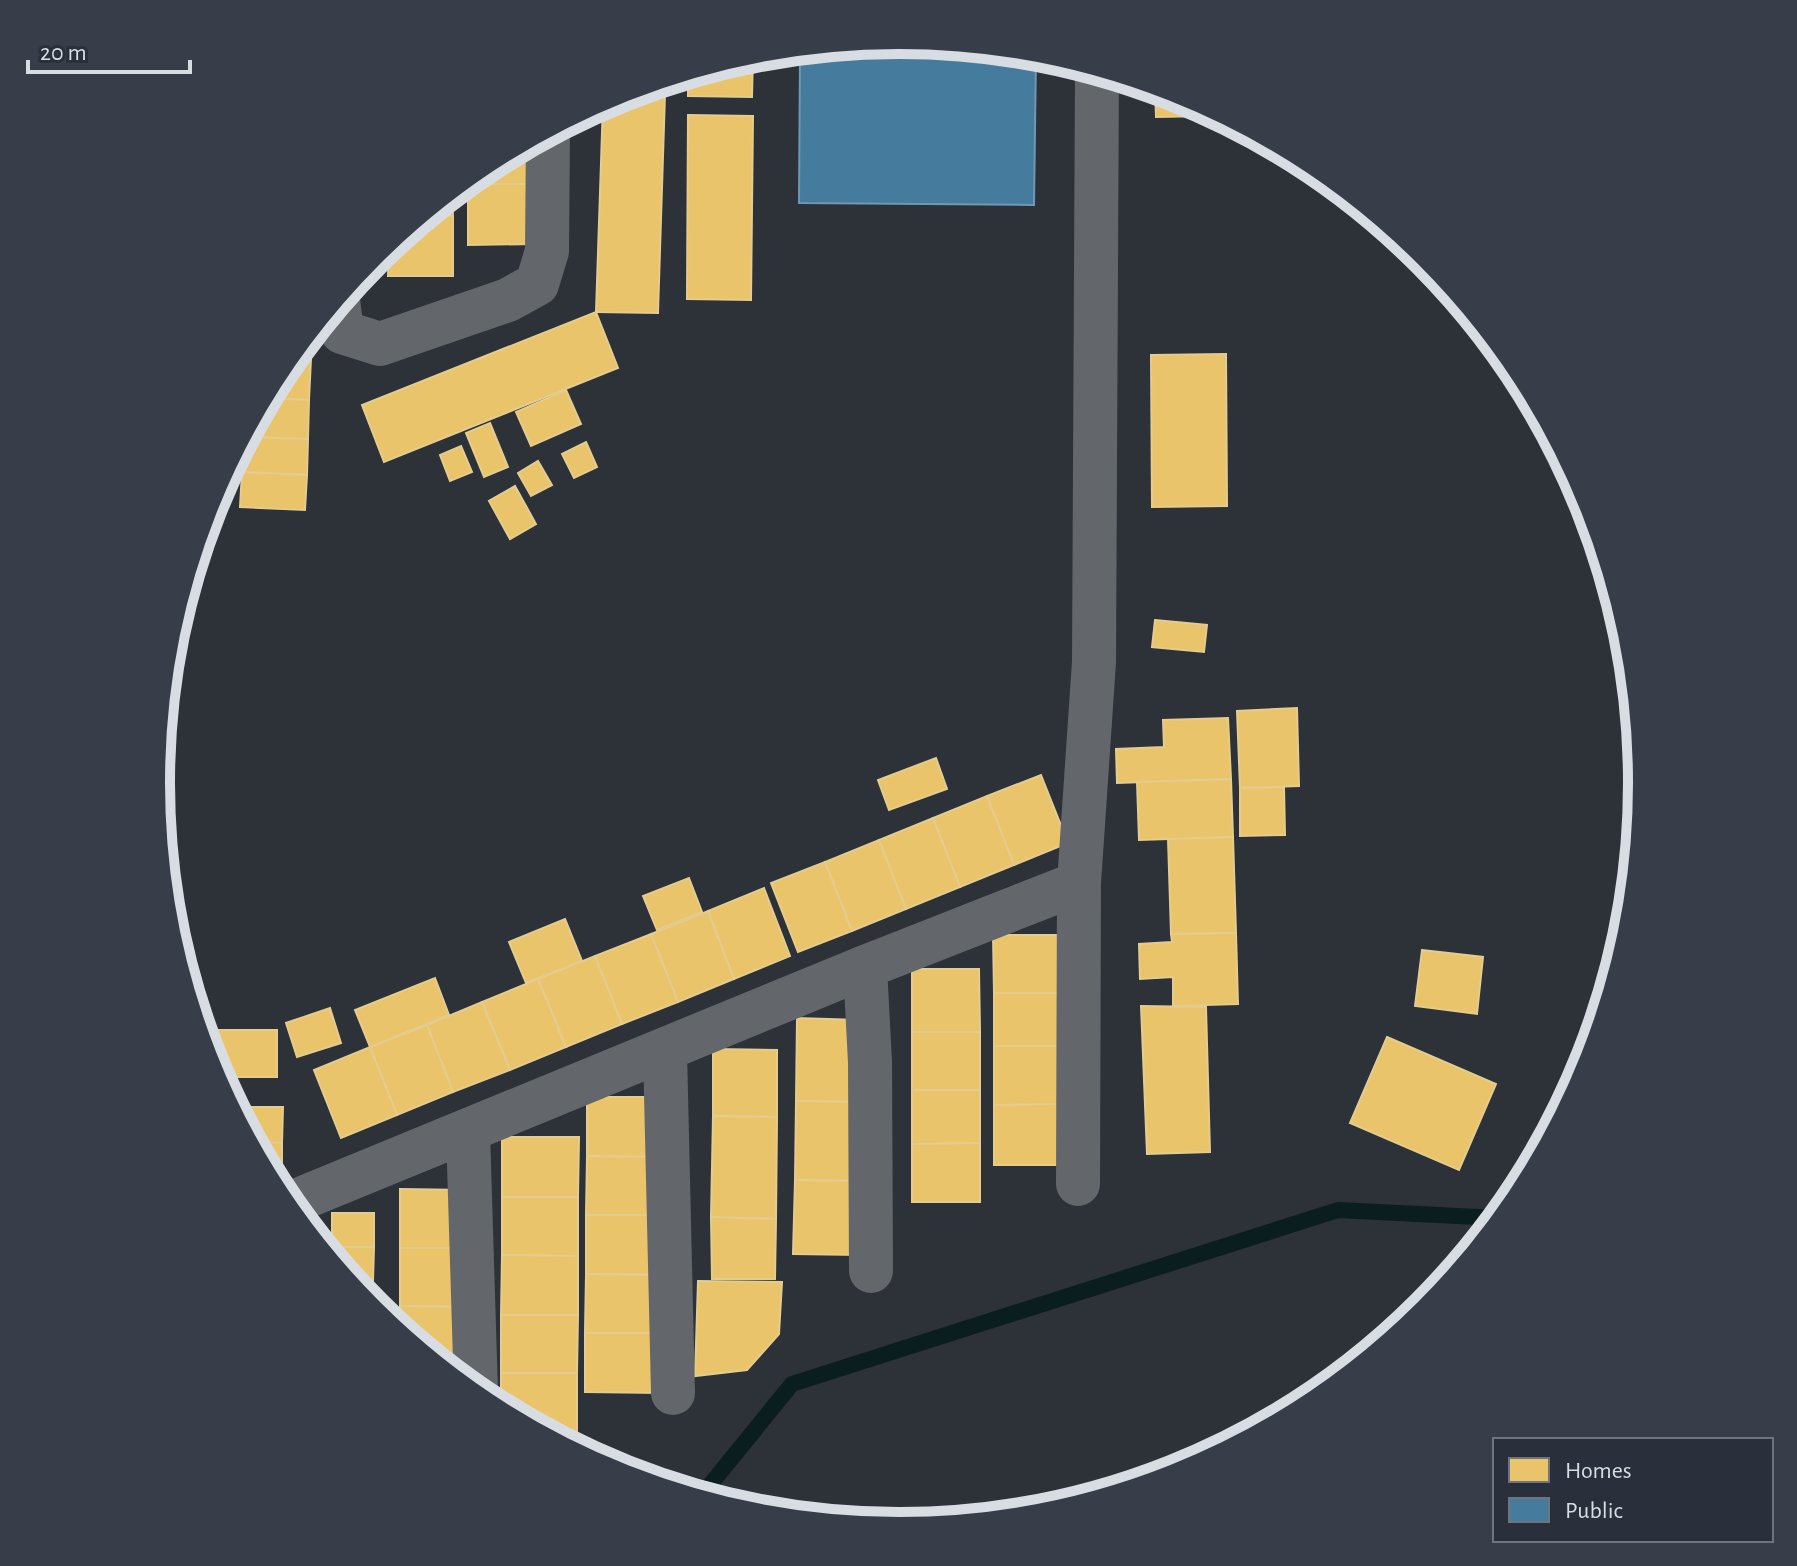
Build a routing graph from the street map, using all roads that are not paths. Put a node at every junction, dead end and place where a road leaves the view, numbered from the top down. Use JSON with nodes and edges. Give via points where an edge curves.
{"nodes":[{"id":1,"x":1097,"y":82,"type":"edge"},
{"id":2,"x":548,"y":144,"type":"edge"},
{"id":3,"x":340,"y":315,"type":"edge"},
{"id":4,"x":1079,"y":883,"type":"junction"},
{"id":5,"x":865,"y":967,"type":"junction"},
{"id":6,"x":665,"y":1051,"type":"junction"},
{"id":7,"x":468,"y":1131,"type":"junction"},
{"id":8,"x":1078,"y":1184,"type":"dead end"},
{"id":9,"x":300,"y":1199,"type":"edge"},
{"id":10,"x":871,"y":1271,"type":"dead end"},
{"id":11,"x":475,"y":1376,"type":"edge"},
{"id":12,"x":673,"y":1393,"type":"dead end"}],
"edges":[{"from":1,"to":4,"type":"street","via":[[1094,662]]},
{"from":2,"to":3,"type":"street","via":[[547,251],[537,284],[508,300],[380,344],[342,332]]},
{"from":4,"to":5,"type":"street"},
{"from":4,"to":8,"type":"street"},
{"from":5,"to":6,"type":"street"},
{"from":5,"to":10,"type":"street"},
{"from":6,"to":7,"type":"street"},
{"from":6,"to":12,"type":"street"},
{"from":7,"to":9,"type":"street"},
{"from":7,"to":11,"type":"street"}]}
